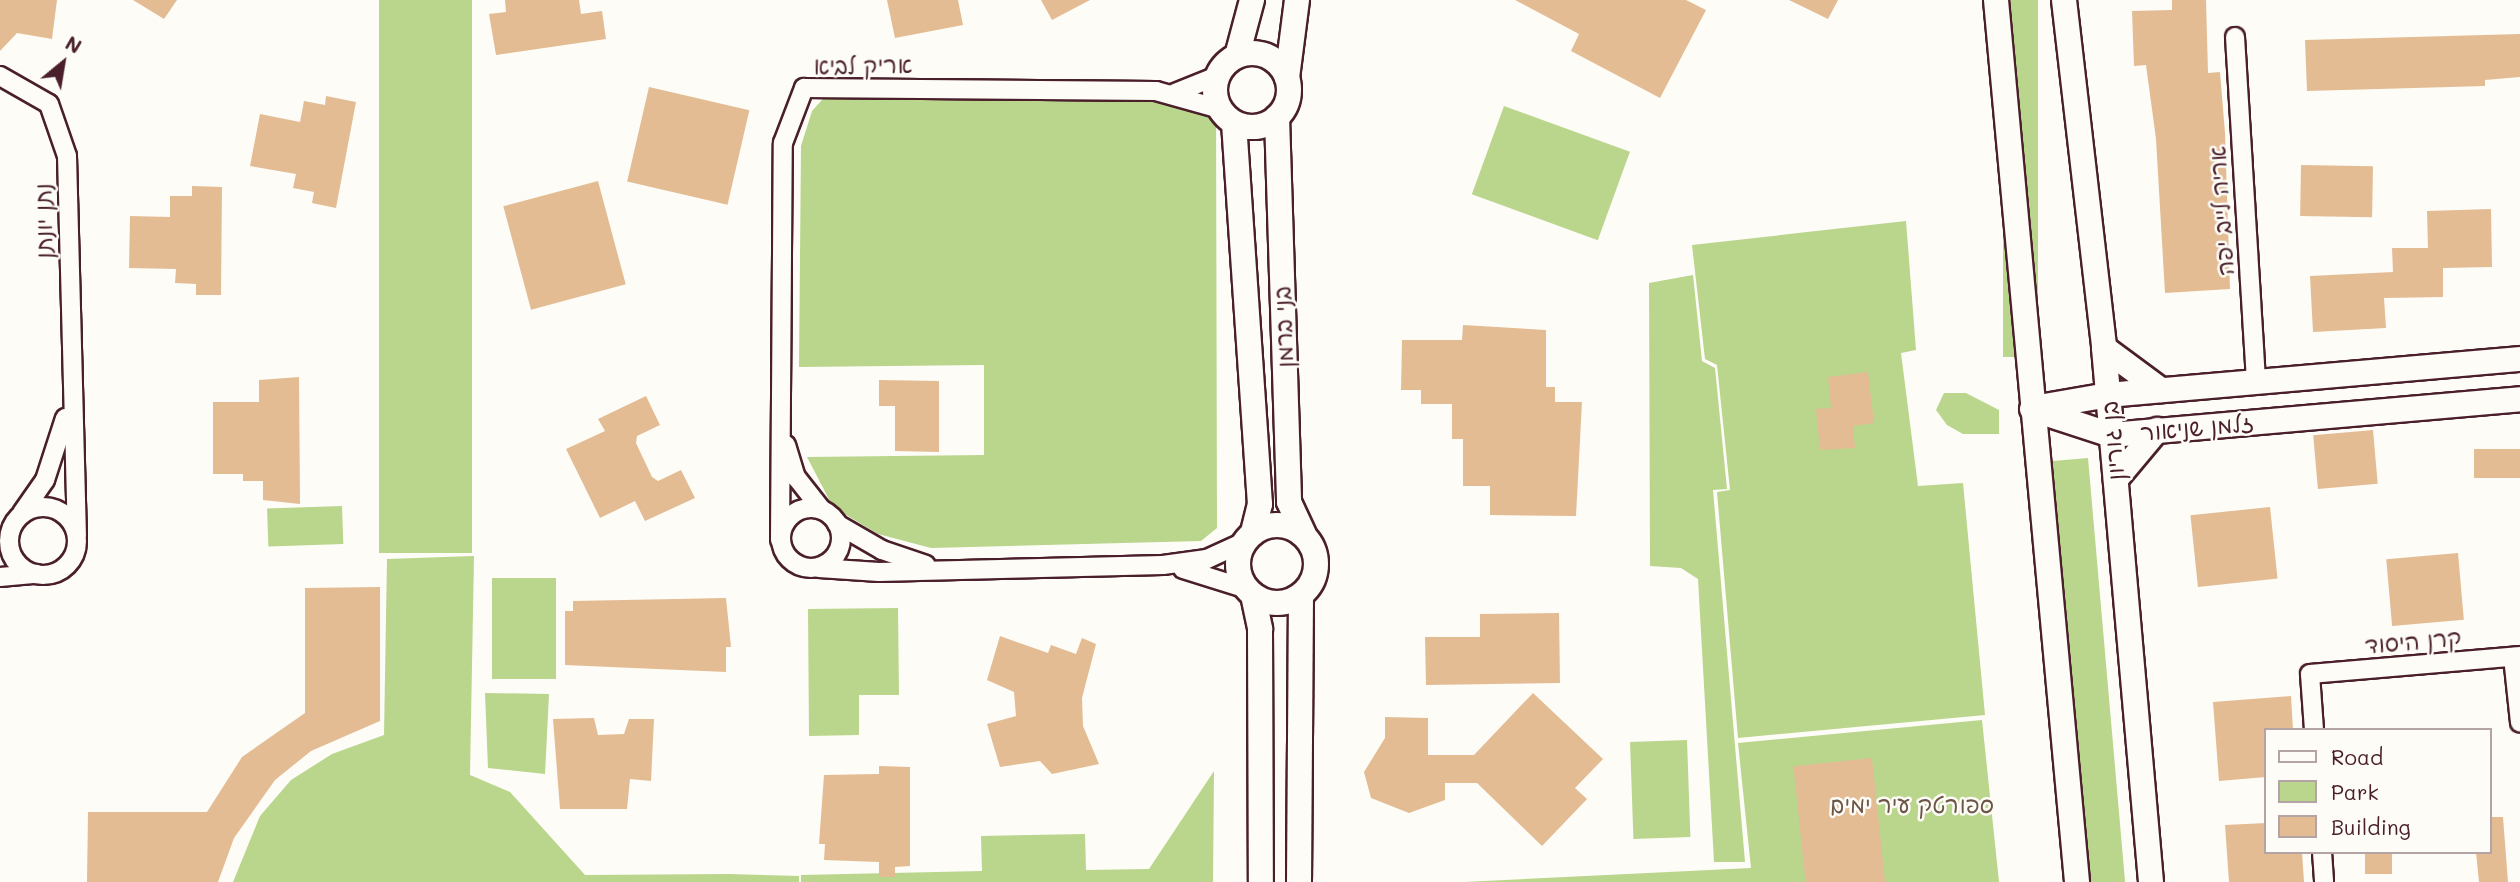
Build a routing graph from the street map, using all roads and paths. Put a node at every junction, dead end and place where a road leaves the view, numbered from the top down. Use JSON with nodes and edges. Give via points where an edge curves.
{"nodes":[{"id":1,"x":1252,"y":0,"type":"edge"},
{"id":2,"x":1297,"y":0,"type":"edge"},
{"id":3,"x":1996,"y":0,"type":"edge"},
{"id":4,"x":2064,"y":0,"type":"edge"},
{"id":5,"x":2235,"y":37,"type":"dead end"},
{"id":6,"x":1237,"y":56,"type":"junction"},
{"id":7,"x":0,"y":76,"type":"edge"},
{"id":8,"x":1217,"y":76,"type":"junction"},
{"id":9,"x":1287,"y":78,"type":"junction"},
{"id":10,"x":1175,"y":93,"type":"junction"},
{"id":11,"x":1227,"y":116,"type":"junction"},
{"id":12,"x":1277,"y":117,"type":"junction"},
{"id":13,"x":2104,"y":348,"type":"junction"},
{"id":14,"x":2520,"y":359,"type":"edge"},
{"id":15,"x":2256,"y":382,"type":"junction"},
{"id":16,"x":2161,"y":390,"type":"junction"},
{"id":17,"x":2108,"y":395,"type":"junction"},
{"id":18,"x":69,"y":398,"type":"junction"},
{"id":19,"x":2520,"y":399,"type":"edge"},
{"id":20,"x":2032,"y":409,"type":"junction"},
{"id":21,"x":782,"y":421,"type":"junction"},
{"id":22,"x":2157,"y":430,"type":"junction"},
{"id":23,"x":2111,"y":435,"type":"junction"},
{"id":24,"x":2116,"y":479,"type":"junction"},
{"id":25,"x":822,"y":510,"type":"junction"},
{"id":26,"x":18,"y":519,"type":"junction"},
{"id":27,"x":837,"y":524,"type":"junction"},
{"id":28,"x":1304,"y":534,"type":"junction"},
{"id":29,"x":77,"y":535,"type":"junction"},
{"id":30,"x":0,"y":537,"type":"edge"},
{"id":31,"x":1249,"y":537,"type":"junction"},
{"id":32,"x":780,"y":540,"type":"junction"},
{"id":33,"x":1163,"y":565,"type":"junction"},
{"id":34,"x":819,"y":568,"type":"junction"},
{"id":35,"x":954,"y":570,"type":"junction"},
{"id":36,"x":36,"y":574,"type":"junction"},
{"id":37,"x":0,"y":577,"type":"edge"},
{"id":38,"x":1250,"y":592,"type":"junction"},
{"id":39,"x":1301,"y":596,"type":"junction"},
{"id":40,"x":2516,"y":656,"type":"edge"},
{"id":41,"x":2520,"y":723,"type":"edge"},
{"id":42,"x":2314,"y":728,"type":"edge"},
{"id":43,"x":2322,"y":854,"type":"edge"},
{"id":44,"x":1261,"y":882,"type":"edge"},
{"id":45,"x":1298,"y":882,"type":"edge"},
{"id":46,"x":2077,"y":882,"type":"edge"},
{"id":47,"x":2151,"y":882,"type":"edge"},
{"id":48,"x":2324,"y":882,"type":"edge"}],
"edges":[{"from":1,"to":6,"type":"street"},
{"from":2,"to":9,"type":"street"},
{"from":3,"to":20,"type":"street"},
{"from":4,"to":13,"type":"street","name":"בן גוריון"},
{"from":5,"to":15,"type":"street","name":"אריה לייב יפה"},
{"from":6,"to":8,"type":"street"},
{"from":6,"to":9,"type":"street","via":[[1264,54]]},
{"from":7,"to":18,"type":"street","name":"נתן יונתן","via":[[49,104],[63,135]]},
{"from":8,"to":10,"type":"street","name":"אריק לביא"},
{"from":8,"to":11,"type":"street"},
{"from":9,"to":12,"type":"street","via":[[1289,92]]},
{"from":10,"to":11,"type":"street","name":"אריק לביא"},
{"from":10,"to":21,"type":"street","name":"אריק לביא","via":[[804,88],[783,143]]},
{"from":11,"to":12,"type":"street","via":[[1257,127]]},
{"from":11,"to":31,"type":"street","name":"בני ברמן","via":[[1260,504]]},
{"from":12,"to":28,"type":"street","name":"בני ברמן","via":[[1289,502]]},
{"from":13,"to":16,"type":"street"},
{"from":13,"to":17,"type":"street","name":"בן גוריון"},
{"from":14,"to":15,"type":"street","name":"זלמן שניאור"},
{"from":15,"to":16,"type":"street","name":"זלמן שניאור"},
{"from":16,"to":17,"type":"street","name":"זלמן שניאור"},
{"from":17,"to":20,"type":"street","name":"זלמן שניאור"},
{"from":17,"to":23,"type":"street","name":"בן גוריון"},
{"from":18,"to":26,"type":"street","name":"נתן יונתן","via":[[45,480]]},
{"from":18,"to":29,"type":"street","name":"נתן יונתן"},
{"from":19,"to":22,"type":"street","name":"זלמן שניאור"},
{"from":20,"to":23,"type":"street","name":"זלמן שניאור"},
{"from":20,"to":46,"type":"street"},
{"from":21,"to":25,"type":"street","name":"אריק לביא","via":[[796,477]]},
{"from":21,"to":32,"type":"street","name":"אריק לביא"},
{"from":22,"to":23,"type":"street","name":"זלמן שניאור"},
{"from":22,"to":24,"type":"street"},
{"from":23,"to":24,"type":"street","name":"בן גוריון"},
{"from":24,"to":47,"type":"street","name":"בן גוריון"},
{"from":25,"to":27,"type":"street"},
{"from":25,"to":32,"type":"street","via":[[793,513]]},
{"from":26,"to":29,"type":"street","via":[[55,509]]},
{"from":26,"to":30,"type":"street","name":"נתן יונתן"},
{"from":26,"to":36,"type":"street","via":[[13,554]]},
{"from":27,"to":34,"type":"street","via":[[839,551]]},
{"from":27,"to":35,"type":"street","via":[[902,558]]},
{"from":28,"to":31,"type":"street","via":[[1279,524]]},
{"from":28,"to":39,"type":"street","via":[[1316,572]]},
{"from":29,"to":36,"type":"street","via":[[73,558],[61,570]]},
{"from":31,"to":33,"type":"street","via":[[1207,559]]},
{"from":31,"to":38,"type":"street","via":[[1238,565]]},
{"from":32,"to":34,"type":"street","via":[[796,565]]},
{"from":33,"to":35,"type":"street"},
{"from":33,"to":38,"type":"street","via":[[1222,576]]},
{"from":34,"to":35,"type":"street"},
{"from":36,"to":37,"type":"street"},
{"from":38,"to":39,"type":"street","via":[[1275,603]]},
{"from":38,"to":44,"type":"street","via":[[1261,629]]},
{"from":39,"to":45,"type":"street"},
{"from":40,"to":41,"type":"street"},
{"from":40,"to":42,"type":"street","name":"קרן היסוד","via":[[2310,674]]},
{"from":43,"to":48,"type":"street"}]}
